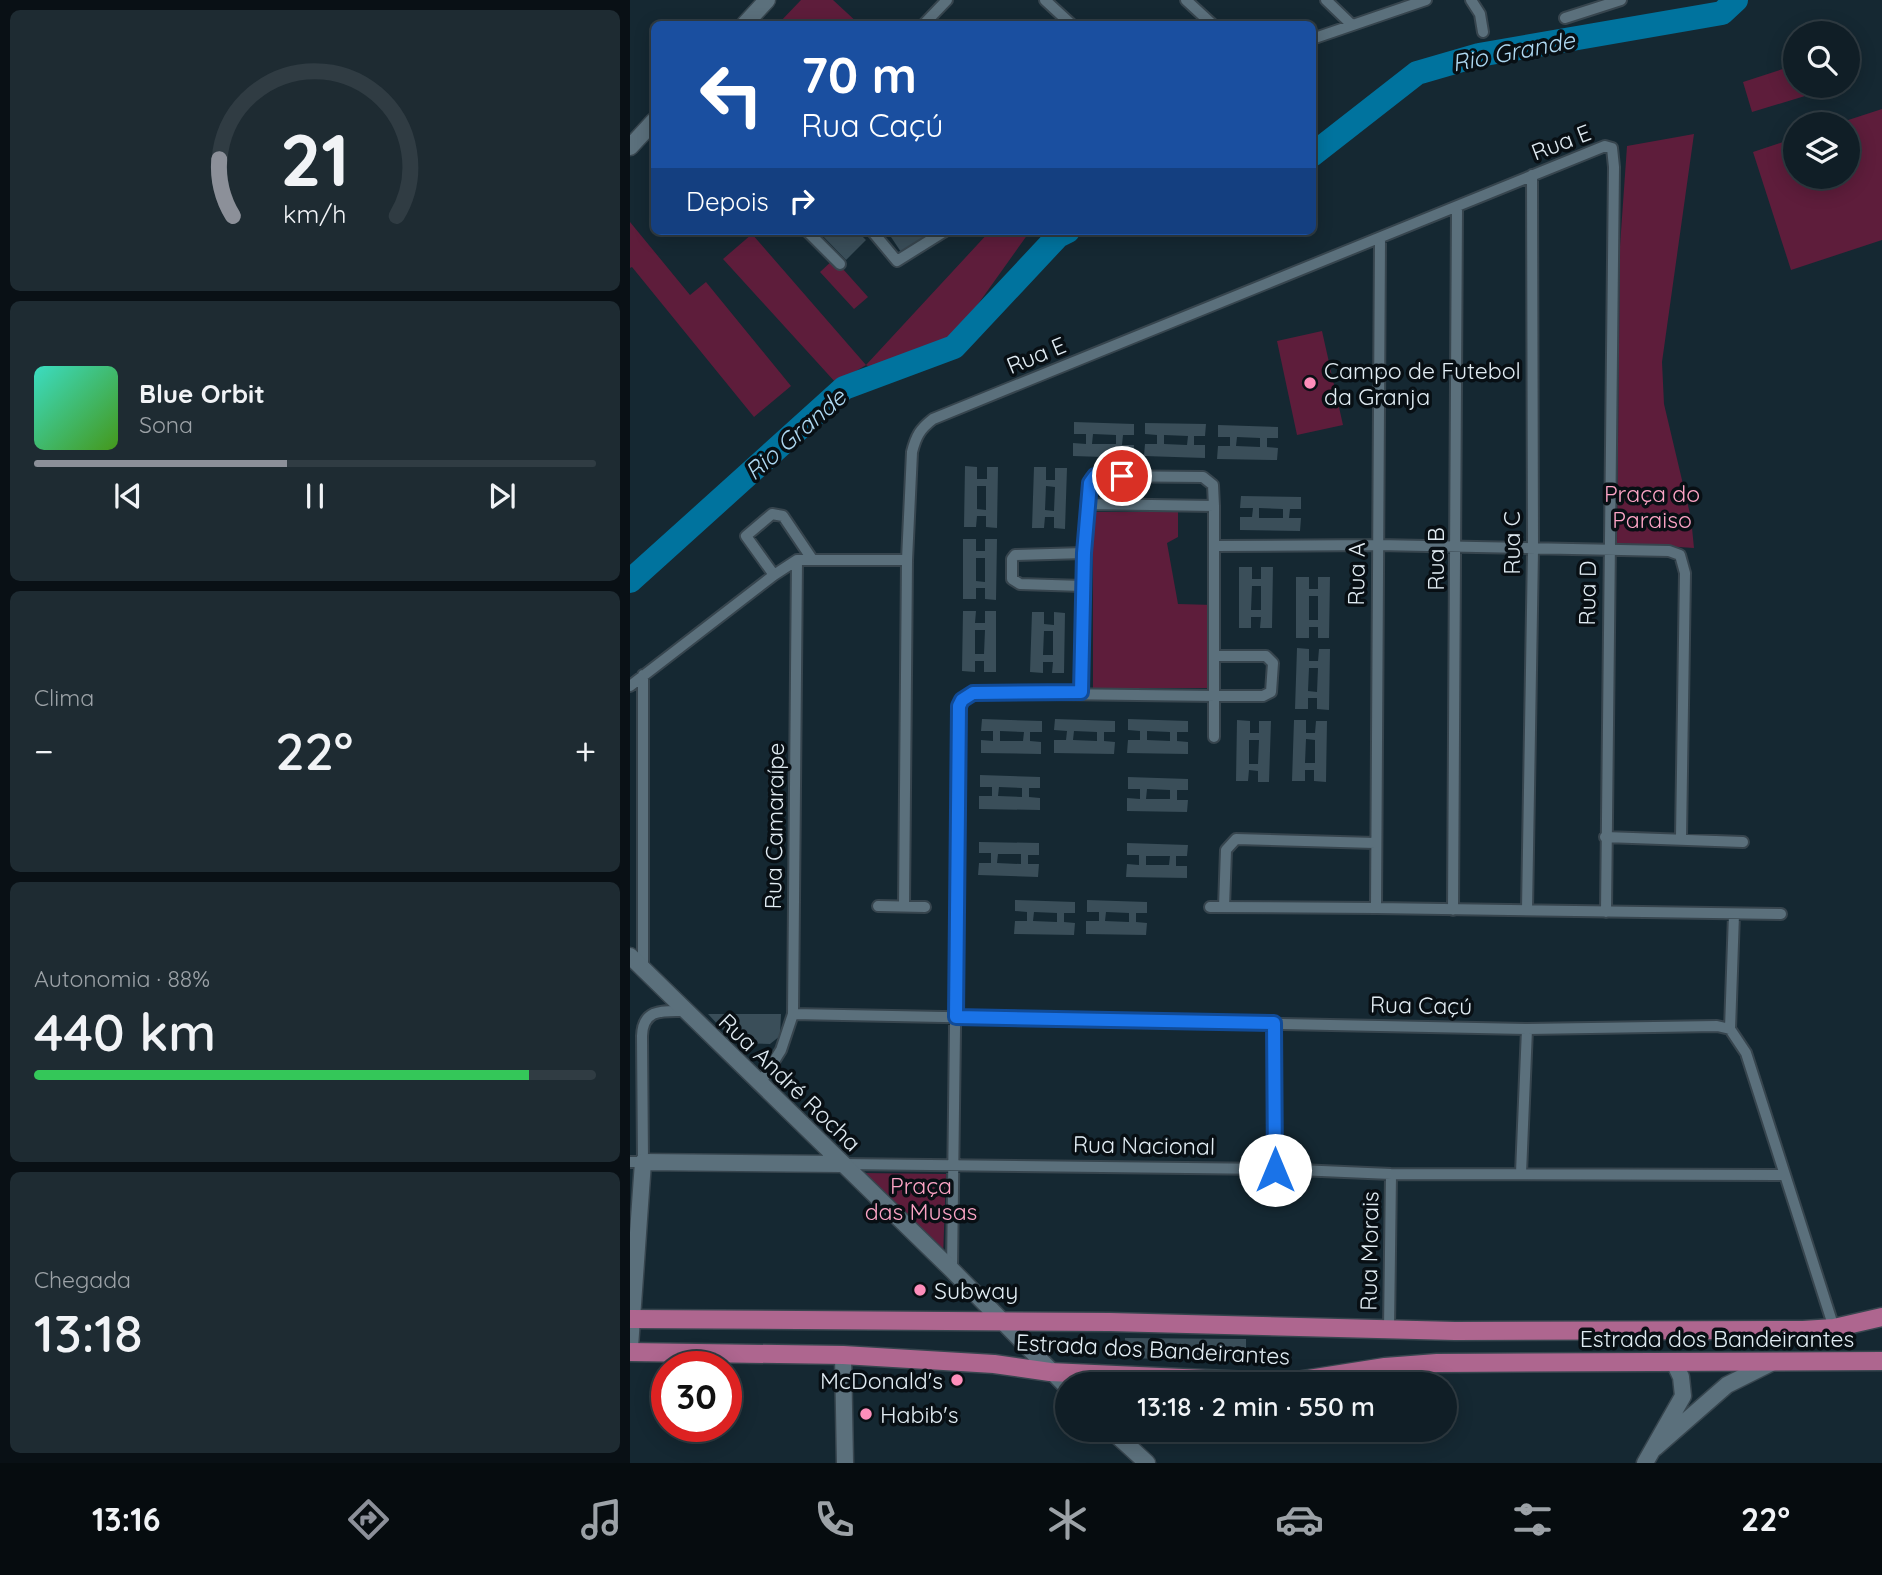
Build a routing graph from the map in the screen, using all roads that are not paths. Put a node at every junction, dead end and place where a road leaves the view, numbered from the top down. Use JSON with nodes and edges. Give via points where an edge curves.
{"nodes":[{"id":1,"x":767,"y":0,"type":"edge"},
{"id":2,"x":947,"y":0,"type":"edge"},
{"id":3,"x":1045,"y":0,"type":"edge"},
{"id":4,"x":1186,"y":0,"type":"edge"},
{"id":5,"x":1326,"y":0,"type":"edge"},
{"id":6,"x":1426,"y":0,"type":"edge"},
{"id":7,"x":1471,"y":0,"type":"edge"},
{"id":8,"x":1621,"y":0,"type":"edge"},
{"id":9,"x":1565,"y":18,"type":"dead end"},
{"id":10,"x":748,"y":21,"type":"edge"},
{"id":11,"x":930,"y":21,"type":"edge"},
{"id":12,"x":1068,"y":21,"type":"edge"},
{"id":13,"x":1209,"y":21,"type":"edge"},
{"id":14,"x":1352,"y":25,"type":"junction"},
{"id":15,"x":1483,"y":32,"type":"dead end"},
{"id":16,"x":1316,"y":38,"type":"edge"},
{"id":17,"x":651,"y":124,"type":"edge"},
{"id":18,"x":630,"y":146,"type":"edge"},
{"id":19,"x":1612,"y":148,"type":"joint"},
{"id":20,"x":1532,"y":175,"type":"junction"},
{"id":21,"x":1457,"y":208,"type":"junction"},
{"id":22,"x":811,"y":235,"type":"edge"},
{"id":23,"x":876,"y":235,"type":"edge"},
{"id":24,"x":939,"y":235,"type":"edge"},
{"id":25,"x":1380,"y":239,"type":"junction"},
{"id":26,"x":840,"y":264,"type":"dead end"},
{"id":27,"x":1088,"y":505,"type":"junction"},
{"id":28,"x":1214,"y":506,"type":"junction"},
{"id":29,"x":1378,"y":545,"type":"junction"},
{"id":30,"x":1215,"y":546,"type":"junction"},
{"id":31,"x":1457,"y":547,"type":"junction"},
{"id":32,"x":1533,"y":550,"type":"junction"},
{"id":33,"x":1608,"y":551,"type":"junction"},
{"id":34,"x":1084,"y":553,"type":"junction"},
{"id":35,"x":812,"y":559,"type":"junction"},
{"id":36,"x":797,"y":560,"type":"junction"},
{"id":37,"x":906,"y":560,"type":"junction"},
{"id":38,"x":774,"y":575,"type":"junction"},
{"id":39,"x":1083,"y":586,"type":"junction"},
{"id":40,"x":1216,"y":656,"type":"junction"},
{"id":41,"x":643,"y":676,"type":"junction"},
{"id":42,"x":630,"y":686,"type":"edge"},
{"id":43,"x":1081,"y":692,"type":"junction"},
{"id":44,"x":1216,"y":696,"type":"junction"},
{"id":45,"x":1214,"y":737,"type":"dead end"},
{"id":46,"x":1605,"y":837,"type":"junction"},
{"id":47,"x":1681,"y":838,"type":"junction"},
{"id":48,"x":1743,"y":842,"type":"dead end"},
{"id":49,"x":1375,"y":843,"type":"junction"},
{"id":50,"x":878,"y":906,"type":"dead end"},
{"id":51,"x":904,"y":906,"type":"junction"},
{"id":52,"x":925,"y":907,"type":"dead end"},
{"id":53,"x":1210,"y":907,"type":"dead end"},
{"id":54,"x":1224,"y":907,"type":"junction"},
{"id":55,"x":1376,"y":908,"type":"junction"},
{"id":56,"x":1452,"y":910,"type":"junction"},
{"id":57,"x":1527,"y":910,"type":"junction"},
{"id":58,"x":1606,"y":912,"type":"junction"},
{"id":59,"x":1734,"y":914,"type":"junction"},
{"id":60,"x":1782,"y":914,"type":"dead end"},
{"id":61,"x":630,"y":956,"type":"edge"},
{"id":62,"x":643,"y":969,"type":"junction"},
{"id":63,"x":685,"y":1011,"type":"junction"},
{"id":64,"x":793,"y":1014,"type":"junction"},
{"id":65,"x":956,"y":1017,"type":"junction"},
{"id":66,"x":1274,"y":1023,"type":"junction"},
{"id":67,"x":1527,"y":1029,"type":"junction"},
{"id":68,"x":1730,"y":1029,"type":"junction"},
{"id":69,"x":759,"y":1085,"type":"junction"},
{"id":70,"x":636,"y":1162,"type":"edge"},
{"id":71,"x":841,"y":1164,"type":"junction"},
{"id":72,"x":954,"y":1166,"type":"junction"},
{"id":73,"x":1275,"y":1170,"type":"junction"},
{"id":74,"x":1521,"y":1172,"type":"junction"},
{"id":75,"x":1391,"y":1174,"type":"junction"},
{"id":76,"x":1783,"y":1175,"type":"junction"},
{"id":77,"x":952,"y":1270,"type":"junction"},
{"id":78,"x":1882,"y":1317,"type":"edge"},
{"id":79,"x":631,"y":1319,"type":"edge"},
{"id":80,"x":1001,"y":1321,"type":"junction"},
{"id":81,"x":1833,"y":1328,"type":"junction"},
{"id":82,"x":1389,"y":1329,"type":"junction"},
{"id":83,"x":630,"y":1347,"type":"edge"},
{"id":84,"x":630,"y":1352,"type":"edge"},
{"id":85,"x":843,"y":1356,"type":"junction"},
{"id":86,"x":1882,"y":1361,"type":"edge"},
{"id":87,"x":1674,"y":1362,"type":"junction"},
{"id":88,"x":1773,"y":1363,"type":"junction"},
{"id":89,"x":1050,"y":1372,"type":"junction"},
{"id":90,"x":1353,"y":1372,"type":"edge"},
{"id":91,"x":1055,"y":1373,"type":"edge"},
{"id":92,"x":1055,"y":1376,"type":"edge"},
{"id":93,"x":1124,"y":1442,"type":"edge"},
{"id":94,"x":1651,"y":1458,"type":"edge"},
{"id":95,"x":845,"y":1463,"type":"edge"},
{"id":96,"x":1147,"y":1463,"type":"edge"}],
"edges":[{"from":1,"to":10,"type":"main road"},
{"from":2,"to":11,"type":"street"},
{"from":3,"to":12,"type":"street"},
{"from":4,"to":13,"type":"street"},
{"from":5,"to":14,"type":"street"},
{"from":6,"to":14,"type":"street"},
{"from":7,"to":15,"type":"street"},
{"from":8,"to":9,"type":"street"},
{"from":14,"to":16,"type":"street"},
{"from":17,"to":18,"type":"main road"},
{"from":19,"to":20,"type":"street","name":"Rua E","via":[[1601,146]]},
{"from":19,"to":33,"type":"street","name":"Rua D"},
{"from":20,"to":21,"type":"street","name":"Rua E"},
{"from":20,"to":32,"type":"street","name":"Rua C"},
{"from":21,"to":25,"type":"street","name":"Rua E"},
{"from":21,"to":31,"type":"street","name":"Rua B"},
{"from":22,"to":26,"type":"street"},
{"from":23,"to":24,"type":"street","via":[[897,261]]},
{"from":25,"to":29,"type":"street","name":"Rua A"},
{"from":25,"to":37,"type":"street","name":"Rua E","via":[[933,419],[916,436],[912,452]]},
{"from":27,"to":28,"type":"street"},
{"from":27,"to":28,"type":"street","via":[[1095,476],[1203,477],[1213,485]]},
{"from":27,"to":34,"type":"street"},
{"from":28,"to":30,"type":"street"},
{"from":29,"to":30,"type":"street"},
{"from":29,"to":31,"type":"street"},
{"from":29,"to":49,"type":"street","name":"Rua A"},
{"from":30,"to":40,"type":"street"},
{"from":31,"to":32,"type":"street"},
{"from":31,"to":56,"type":"street","name":"Rua B"},
{"from":32,"to":33,"type":"street"},
{"from":32,"to":57,"type":"street","name":"Rua C"},
{"from":33,"to":46,"type":"street","name":"Rua D"},
{"from":33,"to":47,"type":"street","via":[[1681,555],[1685,573]]},
{"from":34,"to":39,"type":"street"},
{"from":34,"to":39,"type":"street","via":[[1015,555],[1012,570],[1012,579],[1020,584]]},
{"from":35,"to":36,"type":"street"},
{"from":35,"to":37,"type":"street"},
{"from":35,"to":38,"type":"street","via":[[783,516],[772,514],[746,536]]},
{"from":36,"to":38,"type":"street"},
{"from":36,"to":64,"type":"street","name":"Rua Camaraípe"},
{"from":37,"to":51,"type":"street","name":"Rua E"},
{"from":38,"to":41,"type":"street"},
{"from":39,"to":43,"type":"street"},
{"from":40,"to":44,"type":"street"},
{"from":40,"to":44,"type":"street","via":[[1266,656],[1273,663],[1273,688],[1267,695]]},
{"from":41,"to":42,"type":"street"},
{"from":41,"to":62,"type":"street"},
{"from":43,"to":44,"type":"street"},
{"from":43,"to":65,"type":"street","via":[[973,693],[959,706]]},
{"from":44,"to":45,"type":"street"},
{"from":46,"to":47,"type":"street"},
{"from":46,"to":58,"type":"street","name":"Rua D"},
{"from":47,"to":48,"type":"street"},
{"from":49,"to":54,"type":"street","via":[[1236,839],[1226,850]]},
{"from":49,"to":55,"type":"street","name":"Rua A"},
{"from":50,"to":51,"type":"street"},
{"from":51,"to":52,"type":"street"},
{"from":53,"to":54,"type":"street"},
{"from":54,"to":55,"type":"street"},
{"from":55,"to":56,"type":"street"},
{"from":56,"to":57,"type":"street"},
{"from":57,"to":58,"type":"street"},
{"from":58,"to":59,"type":"street"},
{"from":59,"to":60,"type":"street"},
{"from":59,"to":68,"type":"street"},
{"from":61,"to":62,"type":"main road","name":"Rua André Rocha"},
{"from":62,"to":63,"type":"main road","name":"Rua André Rocha"},
{"from":63,"to":69,"type":"main road","name":"Rua André Rocha"},
{"from":63,"to":70,"type":"street","via":[[649,1014],[642,1029]]},
{"from":64,"to":65,"type":"street","name":"Rua Caçú"},
{"from":64,"to":69,"type":"street","name":"Rua Camaraípe","via":[[781,1050]]},
{"from":65,"to":66,"type":"street","name":"Rua Caçú"},
{"from":65,"to":72,"type":"street"},
{"from":66,"to":67,"type":"street","name":"Rua Caçú"},
{"from":66,"to":73,"type":"street"},
{"from":67,"to":68,"type":"street","name":"Rua Caçú"},
{"from":67,"to":74,"type":"street"},
{"from":68,"to":76,"type":"street","via":[[1746,1053]]},
{"from":69,"to":71,"type":"main road","name":"Rua André Rocha"},
{"from":70,"to":71,"type":"main road","name":"Rua Nacional"},
{"from":70,"to":79,"type":"main road"},
{"from":71,"to":72,"type":"street","name":"Rua Nacional"},
{"from":71,"to":77,"type":"main road","name":"Rua André Rocha"},
{"from":72,"to":73,"type":"street","name":"Rua Nacional"},
{"from":72,"to":77,"type":"street"},
{"from":73,"to":75,"type":"street","name":"Rua Nacional"},
{"from":74,"to":75,"type":"street","name":"Rua Nacional"},
{"from":74,"to":76,"type":"street","name":"Rua Nacional"},
{"from":75,"to":82,"type":"street","name":"Rua Morais"},
{"from":76,"to":81,"type":"street"},
{"from":77,"to":80,"type":"main road","name":"Rua André Rocha"},
{"from":78,"to":81,"type":"main road","name":"Estrada dos Bandeirantes"},
{"from":79,"to":80,"type":"main road","name":"Estrada dos Bandeirantes"},
{"from":79,"to":83,"type":"main road"},
{"from":80,"to":82,"type":"main road","name":"Estrada dos Bandeirantes"},
{"from":80,"to":89,"type":"main road","name":"Rua André Rocha"},
{"from":81,"to":82,"type":"main road","name":"Estrada dos Bandeirantes"},
{"from":84,"to":85,"type":"main road","name":"Estrada dos Bandeirantes"},
{"from":85,"to":89,"type":"main road","name":"Estrada dos Bandeirantes","via":[[994,1364]]},
{"from":85,"to":95,"type":"main road"},
{"from":86,"to":88,"type":"main road","name":"Estrada dos Bandeirantes"},
{"from":87,"to":88,"type":"main road","name":"Estrada dos Bandeirantes"},
{"from":87,"to":90,"type":"main road","name":"Estrada dos Bandeirantes","via":[[1437,1363]]},
{"from":87,"to":94,"type":"main road","via":[[1683,1396]]},
{"from":88,"to":94,"type":"main road","via":[[1727,1385]]},
{"from":89,"to":91,"type":"main road","name":"Estrada dos Bandeirantes"},
{"from":89,"to":92,"type":"main road","name":"Rua André Rocha"},
{"from":93,"to":96,"type":"main road"}]}
